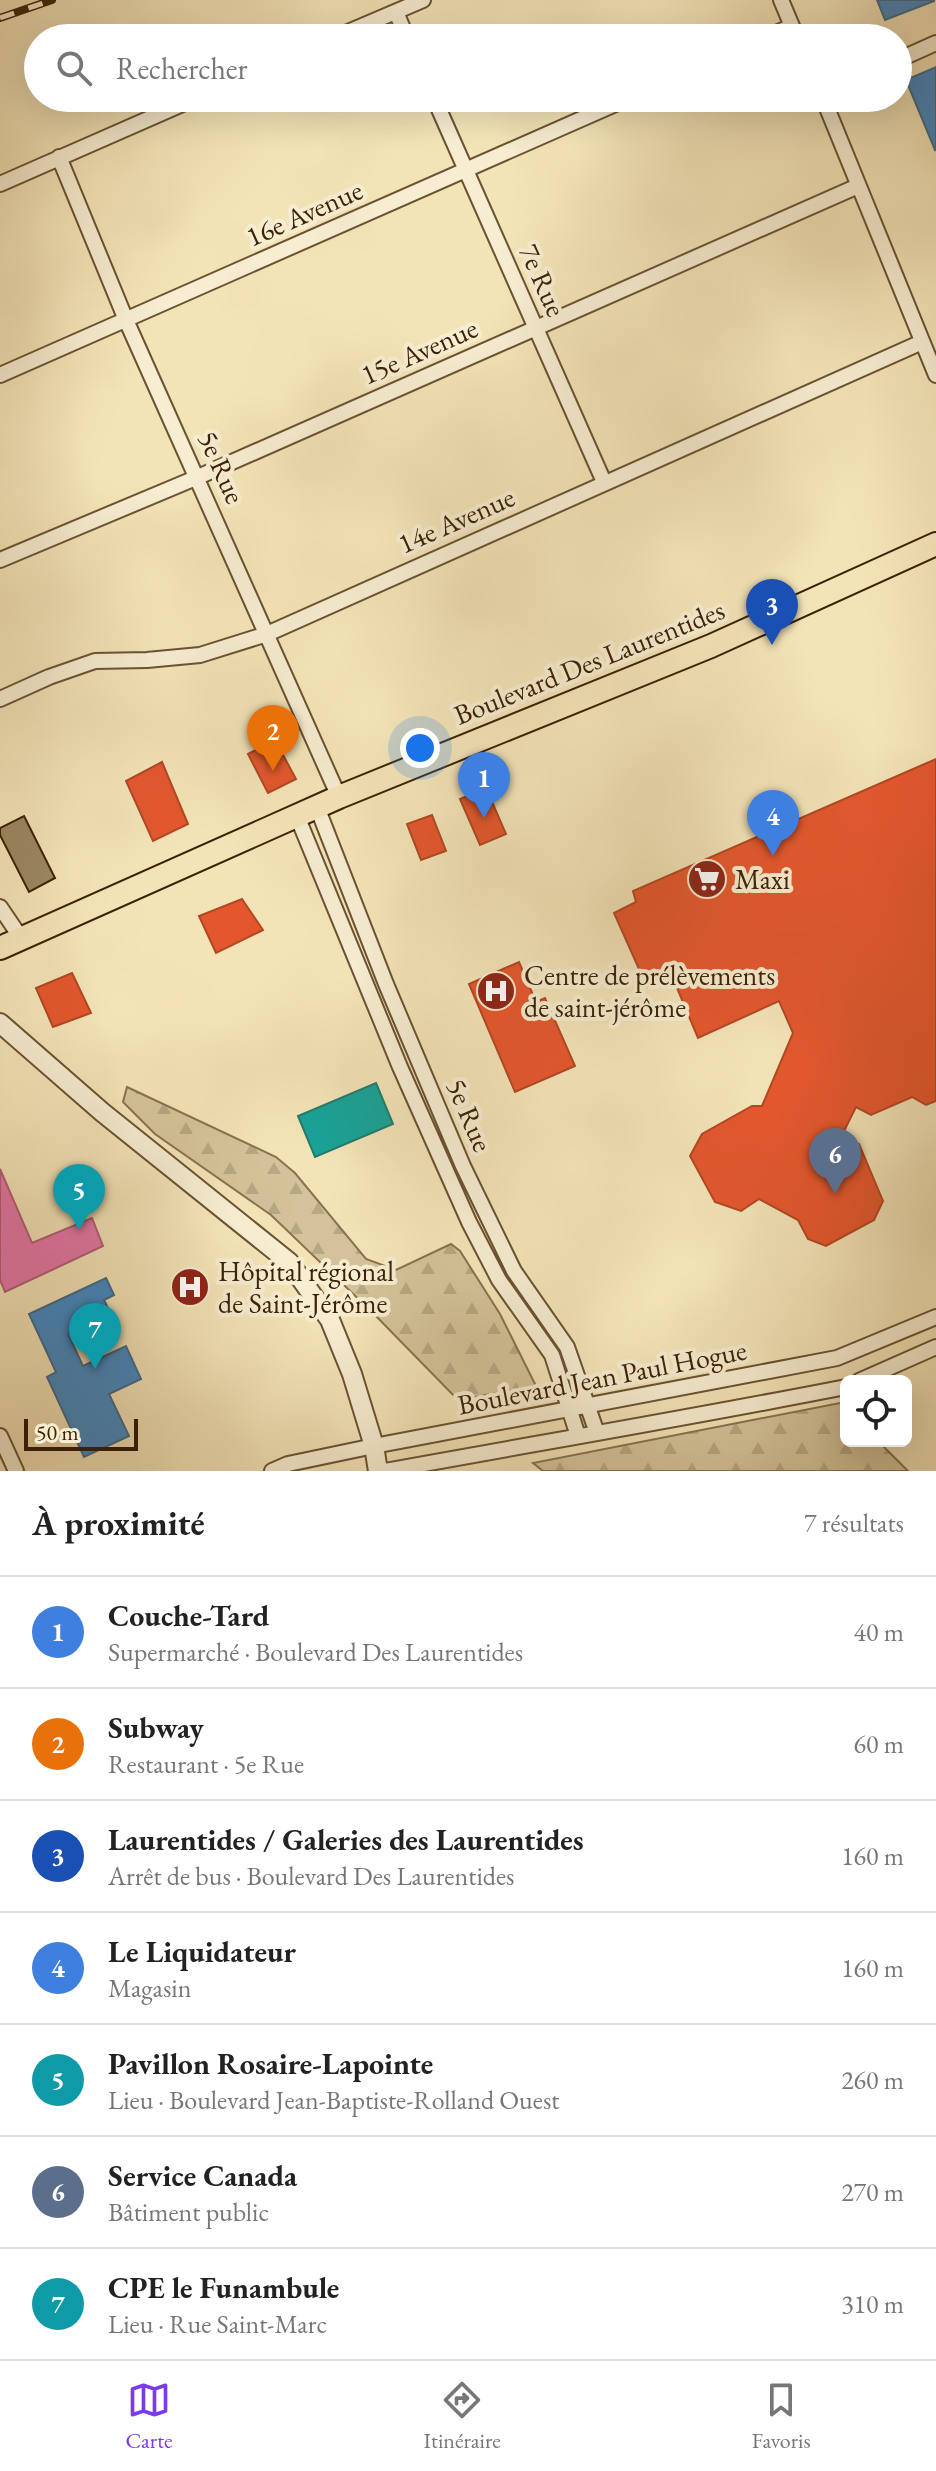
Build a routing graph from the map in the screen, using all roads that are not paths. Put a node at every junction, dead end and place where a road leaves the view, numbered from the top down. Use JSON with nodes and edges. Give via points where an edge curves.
{"nodes":[{"id":1,"x":423,"y":0,"type":"edge"},
{"id":2,"x":781,"y":0,"type":"edge"},
{"id":3,"x":396,"y":12,"type":"junction"},
{"id":4,"x":367,"y":24,"type":"edge"},
{"id":5,"x":401,"y":24,"type":"edge"},
{"id":6,"x":792,"y":24,"type":"edge"},
{"id":7,"x":936,"y":43,"type":"edge"},
{"id":8,"x":912,"y":54,"type":"edge"},
{"id":9,"x":163,"y":112,"type":"edge"},
{"id":10,"x":440,"y":112,"type":"edge"},
{"id":11,"x":597,"y":112,"type":"edge"},
{"id":12,"x":829,"y":112,"type":"edge"},
{"id":13,"x":59,"y":157,"type":"junction"},
{"id":14,"x":466,"y":170,"type":"junction"},
{"id":15,"x":0,"y":184,"type":"edge"},
{"id":16,"x":858,"y":186,"type":"junction"},
{"id":17,"x":126,"y":320,"type":"junction"},
{"id":18,"x":535,"y":328,"type":"junction"},
{"id":19,"x":922,"y":342,"type":"junction"},
{"id":20,"x":0,"y":375,"type":"edge"},
{"id":21,"x":936,"y":375,"type":"edge"},
{"id":22,"x":198,"y":477,"type":"junction"},
{"id":23,"x":604,"y":482,"type":"junction"},
{"id":24,"x":936,"y":544,"type":"edge"},
{"id":25,"x":0,"y":560,"type":"edge"},
{"id":26,"x":267,"y":634,"type":"junction"},
{"id":27,"x":0,"y":699,"type":"edge"},
{"id":28,"x":339,"y":797,"type":"junction"},
{"id":29,"x":307,"y":812,"type":"junction"},
{"id":30,"x":0,"y":907,"type":"edge"},
{"id":31,"x":21,"y":938,"type":"junction"},
{"id":32,"x":0,"y":948,"type":"edge"},
{"id":33,"x":0,"y":1023,"type":"edge"},
{"id":34,"x":936,"y":1317,"type":"edge"},
{"id":35,"x":936,"y":1347,"type":"edge"},
{"id":36,"x":873,"y":1375,"type":"edge"},
{"id":37,"x":840,"y":1388,"type":"edge"},
{"id":38,"x":589,"y":1407,"type":"junction"},
{"id":39,"x":572,"y":1410,"type":"junction"},
{"id":40,"x":597,"y":1433,"type":"junction"},
{"id":41,"x":0,"y":1436,"type":"edge"},
{"id":42,"x":578,"y":1436,"type":"junction"},
{"id":43,"x":374,"y":1446,"type":"junction"},
{"id":44,"x":16,"y":1471,"type":"edge"},
{"id":45,"x":272,"y":1471,"type":"edge"},
{"id":46,"x":378,"y":1471,"type":"edge"},
{"id":47,"x":385,"y":1471,"type":"edge"}],
"edges":[{"from":1,"to":3,"type":"street"},
{"from":2,"to":6,"type":"street"},
{"from":3,"to":4,"type":"street"},
{"from":3,"to":5,"type":"street"},
{"from":7,"to":8,"type":"street"},
{"from":9,"to":13,"type":"street"},
{"from":10,"to":14,"type":"street","name":"7e Rue"},
{"from":11,"to":14,"type":"street","name":"16e Avenue"},
{"from":12,"to":16,"type":"street"},
{"from":13,"to":15,"type":"street"},
{"from":13,"to":17,"type":"street","name":"5e Rue"},
{"from":14,"to":17,"type":"street","name":"16e Avenue"},
{"from":14,"to":18,"type":"street","name":"7e Rue"},
{"from":16,"to":18,"type":"street","name":"15e Avenue"},
{"from":16,"to":19,"type":"street"},
{"from":17,"to":20,"type":"street","name":"16e Avenue"},
{"from":17,"to":22,"type":"street","name":"5e Rue"},
{"from":18,"to":22,"type":"street","name":"15e Avenue"},
{"from":18,"to":23,"type":"street","name":"7e Rue"},
{"from":19,"to":21,"type":"street"},
{"from":19,"to":23,"type":"street","name":"14e Avenue"},
{"from":22,"to":25,"type":"street","name":"15e Avenue"},
{"from":22,"to":26,"type":"street","name":"5e Rue"},
{"from":23,"to":26,"type":"street","name":"14e Avenue"},
{"from":24,"to":28,"type":"main road","name":"Boulevard Des Laurentides","via":[[711,646]]},
{"from":26,"to":27,"type":"street","name":"14e Avenue","via":[[200,655],[95,661]]},
{"from":26,"to":28,"type":"street","name":"5e Rue"},
{"from":28,"to":29,"type":"main road","name":"Boulevard Des Laurentides"},
{"from":29,"to":31,"type":"main road","name":"Boulevard Des Laurentides"},
{"from":29,"to":38,"type":"street","name":"5e Rue","via":[[479,1202],[514,1271],[567,1347]]},
{"from":29,"to":39,"type":"street","name":"5e Rue","via":[[400,1067],[469,1222],[499,1280],[552,1355]]},
{"from":30,"to":31,"type":"street"},
{"from":31,"to":32,"type":"main road","name":"Boulevard Des Laurentides"},
{"from":33,"to":43,"type":"street","via":[[289,1262],[330,1320]]},
{"from":34,"to":38,"type":"street","name":"Boulevard Jean Paul Hogue","via":[[837,1358]]},
{"from":35,"to":36,"type":"street"},
{"from":37,"to":40,"type":"street","name":"Boulevard Jean Paul Hogue"},
{"from":38,"to":39,"type":"street","name":"Boulevard Jean Paul Hogue"},
{"from":38,"to":40,"type":"street","name":"5e Rue"},
{"from":39,"to":42,"type":"street","name":"5e Rue"},
{"from":39,"to":43,"type":"street","name":"Boulevard Jean Paul Hogue"},
{"from":40,"to":42,"type":"street","name":"Boulevard Jean Paul Hogue"},
{"from":41,"to":44,"type":"street"},
{"from":42,"to":47,"type":"street","name":"Boulevard Jean Paul Hogue"},
{"from":43,"to":45,"type":"street","name":"Boulevard Jean Paul Hogue"},
{"from":43,"to":46,"type":"street"}]}
